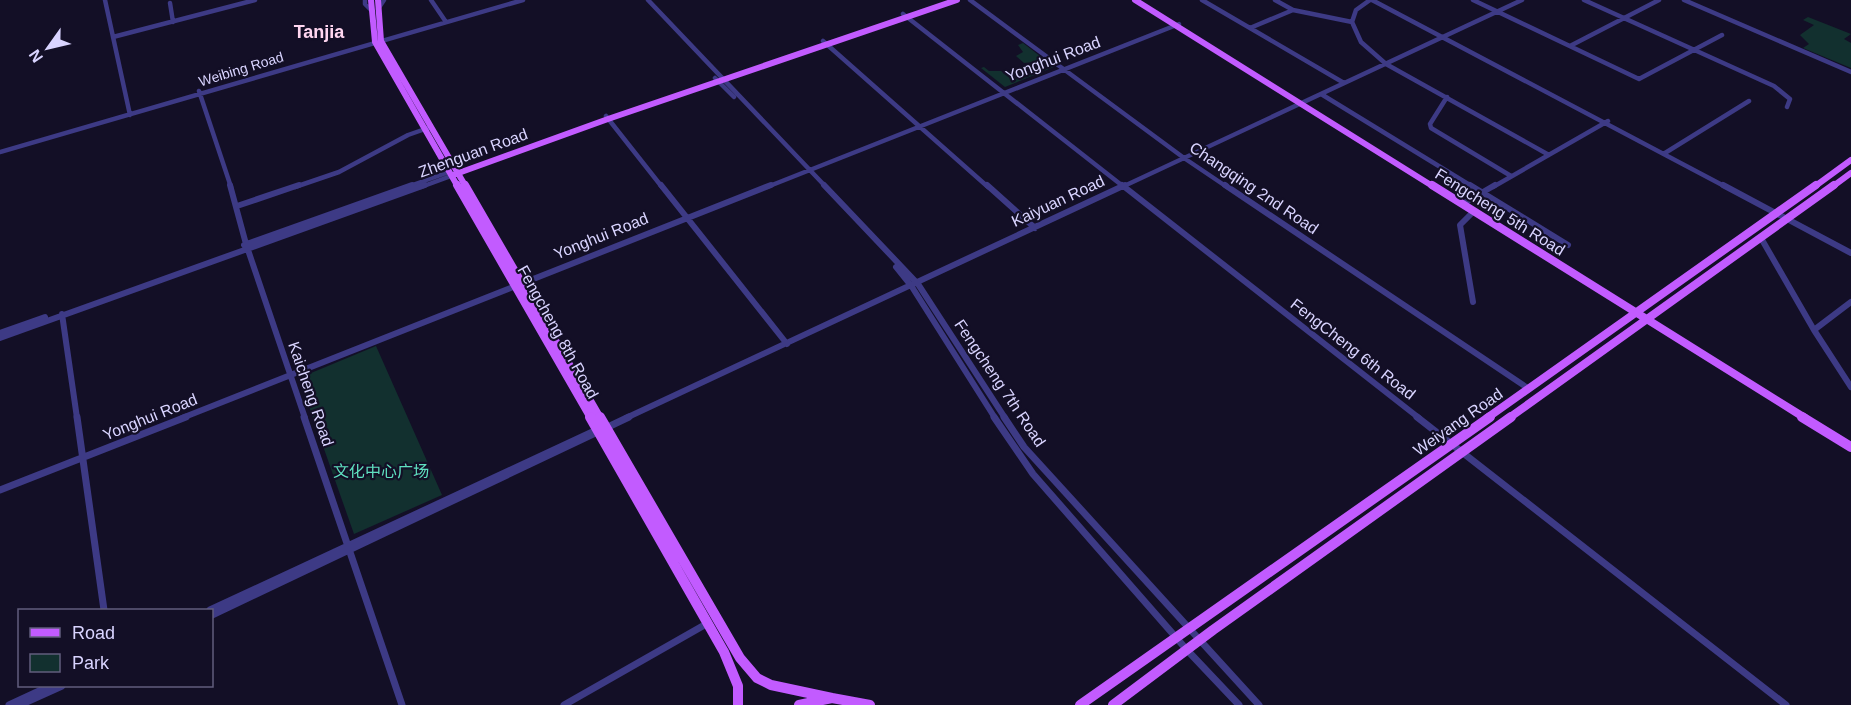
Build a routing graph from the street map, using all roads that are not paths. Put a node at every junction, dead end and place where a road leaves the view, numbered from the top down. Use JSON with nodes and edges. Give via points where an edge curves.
{"nodes":[{"id":1,"x":105,"y":0,"type":"edge"},
{"id":2,"x":255,"y":0,"type":"edge"},
{"id":3,"x":365,"y":0,"type":"edge"},
{"id":4,"x":370,"y":0,"type":"edge"},
{"id":5,"x":384,"y":0,"type":"edge"},
{"id":6,"x":431,"y":0,"type":"edge"},
{"id":7,"x":514,"y":0,"type":"edge"},
{"id":8,"x":523,"y":0,"type":"edge"},
{"id":9,"x":648,"y":0,"type":"edge"},
{"id":10,"x":944,"y":0,"type":"edge"},
{"id":11,"x":957,"y":0,"type":"edge"},
{"id":12,"x":970,"y":0,"type":"edge"},
{"id":13,"x":1135,"y":0,"type":"edge"},
{"id":14,"x":1141,"y":0,"type":"edge"},
{"id":15,"x":1202,"y":0,"type":"edge"},
{"id":16,"x":1275,"y":0,"type":"edge"},
{"id":17,"x":1373,"y":0,"type":"edge"},
{"id":18,"x":1473,"y":0,"type":"edge"},
{"id":19,"x":1522,"y":0,"type":"edge"},
{"id":20,"x":1584,"y":0,"type":"edge"},
{"id":21,"x":1659,"y":0,"type":"edge"},
{"id":22,"x":1684,"y":0,"type":"edge"},
{"id":23,"x":170,"y":3,"type":"dead end"},
{"id":24,"x":376,"y":6,"type":"edge"},
{"id":25,"x":1293,"y":10,"type":"junction"},
{"id":26,"x":1499,"y":11,"type":"junction"},
{"id":27,"x":905,"y":15,"type":"junction"},
{"id":28,"x":1624,"y":18,"type":"junction"},
{"id":29,"x":445,"y":21,"type":"junction"},
{"id":30,"x":172,"y":22,"type":"junction"},
{"id":31,"x":1352,"y":22,"type":"junction"},
{"id":32,"x":1178,"y":25,"type":"junction"},
{"id":33,"x":1250,"y":28,"type":"junction"},
{"id":34,"x":1722,"y":35,"type":"dead end"},
{"id":35,"x":113,"y":37,"type":"junction"},
{"id":36,"x":1444,"y":37,"type":"junction"},
{"id":37,"x":378,"y":40,"type":"junction"},
{"id":38,"x":825,"y":43,"type":"junction"},
{"id":39,"x":1570,"y":46,"type":"junction"},
{"id":40,"x":1694,"y":50,"type":"junction"},
{"id":41,"x":1386,"y":64,"type":"junction"},
{"id":42,"x":1063,"y":69,"type":"junction"},
{"id":43,"x":1851,"y":72,"type":"edge"},
{"id":44,"x":719,"y":79,"type":"junction"},
{"id":45,"x":1344,"y":83,"type":"junction"},
{"id":46,"x":1004,"y":92,"type":"junction"},
{"id":47,"x":200,"y":93,"type":"junction"},
{"id":48,"x":1321,"y":94,"type":"junction"},
{"id":49,"x":1447,"y":97,"type":"junction"},
{"id":50,"x":1749,"y":100,"type":"dead end"},
{"id":51,"x":1302,"y":102,"type":"junction"},
{"id":52,"x":1787,"y":107,"type":"dead end"},
{"id":53,"x":129,"y":113,"type":"junction"},
{"id":54,"x":607,"y":118,"type":"junction"},
{"id":55,"x":1607,"y":121,"type":"junction"},
{"id":56,"x":919,"y":126,"type":"junction"},
{"id":57,"x":428,"y":128,"type":"junction"},
{"id":58,"x":0,"y":150,"type":"edge"},
{"id":59,"x":1666,"y":152,"type":"junction"},
{"id":60,"x":1549,"y":155,"type":"junction"},
{"id":61,"x":1184,"y":158,"type":"junction"},
{"id":62,"x":1851,"y":160,"type":"edge"},
{"id":63,"x":807,"y":171,"type":"junction"},
{"id":64,"x":453,"y":173,"type":"junction"},
{"id":65,"x":1851,"y":173,"type":"edge"},
{"id":66,"x":1511,"y":176,"type":"junction"},
{"id":67,"x":1125,"y":186,"type":"junction"},
{"id":68,"x":1483,"y":193,"type":"junction"},
{"id":69,"x":1466,"y":202,"type":"junction"},
{"id":70,"x":237,"y":206,"type":"junction"},
{"id":71,"x":1474,"y":211,"type":"junction"},
{"id":72,"x":1784,"y":215,"type":"junction"},
{"id":73,"x":685,"y":218,"type":"junction"},
{"id":74,"x":1035,"y":228,"type":"junction"},
{"id":75,"x":1761,"y":238,"type":"junction"},
{"id":76,"x":1568,"y":245,"type":"dead end"},
{"id":77,"x":247,"y":246,"type":"junction"},
{"id":78,"x":1851,"y":251,"type":"edge"},
{"id":79,"x":518,"y":284,"type":"junction"},
{"id":80,"x":915,"y":285,"type":"junction"},
{"id":81,"x":1473,"y":302,"type":"dead end"},
{"id":82,"x":1851,"y":302,"type":"edge"},
{"id":83,"x":1639,"y":312,"type":"junction"},
{"id":84,"x":62,"y":313,"type":"junction"},
{"id":85,"x":1649,"y":318,"type":"junction"},
{"id":86,"x":1814,"y":330,"type":"junction"},
{"id":87,"x":0,"y":333,"type":"edge"},
{"id":88,"x":0,"y":338,"type":"edge"},
{"id":89,"x":787,"y":344,"type":"junction"},
{"id":90,"x":290,"y":375,"type":"junction"},
{"id":91,"x":1851,"y":387,"type":"edge"},
{"id":92,"x":1529,"y":389,"type":"junction"},
{"id":93,"x":600,"y":430,"type":"junction"},
{"id":94,"x":1851,"y":442,"type":"edge"},
{"id":95,"x":1452,"y":445,"type":"junction"},
{"id":96,"x":1851,"y":447,"type":"edge"},
{"id":97,"x":1462,"y":453,"type":"junction"},
{"id":98,"x":81,"y":458,"type":"junction"},
{"id":99,"x":0,"y":490,"type":"edge"},
{"id":100,"x":349,"y":548,"type":"junction"},
{"id":101,"x":104,"y":609,"type":"edge"},
{"id":102,"x":212,"y":609,"type":"edge"},
{"id":103,"x":213,"y":615,"type":"edge"},
{"id":104,"x":713,"y":621,"type":"junction"},
{"id":105,"x":1190,"y":628,"type":"junction"},
{"id":106,"x":1176,"y":638,"type":"junction"},
{"id":107,"x":1201,"y":640,"type":"junction"},
{"id":108,"x":1187,"y":650,"type":"junction"},
{"id":109,"x":48,"y":687,"type":"edge"},
{"id":110,"x":60,"y":687,"type":"edge"},
{"id":111,"x":832,"y":698,"type":"junction"},
{"id":112,"x":9,"y":705,"type":"edge"},
{"id":113,"x":20,"y":705,"type":"edge"},
{"id":114,"x":402,"y":705,"type":"edge"},
{"id":115,"x":564,"y":705,"type":"edge"},
{"id":116,"x":738,"y":705,"type":"edge"},
{"id":117,"x":799,"y":705,"type":"edge"},
{"id":118,"x":870,"y":705,"type":"edge"},
{"id":119,"x":1080,"y":705,"type":"edge"},
{"id":120,"x":1113,"y":705,"type":"edge"},
{"id":121,"x":1239,"y":705,"type":"edge"},
{"id":122,"x":1259,"y":705,"type":"edge"},
{"id":123,"x":1786,"y":705,"type":"edge"}],
"edges":[{"from":1,"to":35,"type":"street"},
{"from":2,"to":30,"type":"street"},
{"from":3,"to":24,"type":"street","name":"Fengcheng 8th Road","via":[[365,4]]},
{"from":4,"to":24,"type":"main road","name":"Fengcheng 8th Road"},
{"from":5,"to":24,"type":"street"},
{"from":6,"to":29,"type":"street"},
{"from":7,"to":29,"type":"street","name":"Weibing Road"},
{"from":8,"to":29,"type":"street","name":"Weibing Road"},
{"from":9,"to":44,"type":"street","name":"Fengcheng 7th Road"},
{"from":10,"to":27,"type":"main road","name":"Zhenguan Road"},
{"from":11,"to":27,"type":"main road","name":"Zhenguan Road"},
{"from":12,"to":42,"type":"street","name":"Changqing 2nd Road"},
{"from":13,"to":32,"type":"main road","name":"Fengcheng 5th Road"},
{"from":14,"to":32,"type":"main road","name":"Fengcheng 5th Road"},
{"from":15,"to":33,"type":"street"},
{"from":16,"to":25,"type":"street"},
{"from":17,"to":31,"type":"street","via":[[1356,10]]},
{"from":17,"to":36,"type":"street"},
{"from":18,"to":26,"type":"street"},
{"from":19,"to":26,"type":"street","name":"Kaiyuan Road"},
{"from":20,"to":28,"type":"street"},
{"from":21,"to":28,"type":"street"},
{"from":22,"to":43,"type":"street"},
{"from":23,"to":30,"type":"street"},
{"from":24,"to":37,"type":"main road","name":"Fengcheng 8th Road"},
{"from":25,"to":31,"type":"street"},
{"from":25,"to":33,"type":"street"},
{"from":26,"to":36,"type":"street","name":"Kaiyuan Road"},
{"from":26,"to":39,"type":"street"},
{"from":27,"to":38,"type":"main road","name":"Zhenguan Road"},
{"from":27,"to":46,"type":"street","name":"FengCheng 6th Road"},
{"from":28,"to":39,"type":"street"},
{"from":28,"to":40,"type":"street"},
{"from":29,"to":37,"type":"street","name":"Weibing Road"},
{"from":30,"to":35,"type":"street"},
{"from":31,"to":41,"type":"street","via":[[1361,42]]},
{"from":32,"to":42,"type":"street","name":"Yonghui Road"},
{"from":32,"to":51,"type":"main road","name":"Fengcheng 5th Road"},
{"from":33,"to":45,"type":"street"},
{"from":34,"to":40,"type":"street"},
{"from":35,"to":53,"type":"street"},
{"from":36,"to":41,"type":"street","name":"Kaiyuan Road"},
{"from":36,"to":55,"type":"street"},
{"from":37,"to":47,"type":"street","name":"Weibing Road"},
{"from":37,"to":57,"type":"main road","name":"Fengcheng 8th Road"},
{"from":38,"to":44,"type":"main road","name":"Zhenguan Road"},
{"from":38,"to":56,"type":"street"},
{"from":39,"to":40,"type":"street","via":[[1639,79]]},
{"from":40,"to":52,"type":"street","via":[[1784,92],[1790,99]]},
{"from":41,"to":45,"type":"street","name":"Kaiyuan Road"},
{"from":41,"to":49,"type":"street"},
{"from":42,"to":46,"type":"street","name":"Yonghui Road"},
{"from":42,"to":61,"type":"street","name":"Changqing 2nd Road"},
{"from":44,"to":54,"type":"main road","name":"Zhenguan Road"},
{"from":44,"to":63,"type":"street","name":"Fengcheng 7th Road"},
{"from":45,"to":48,"type":"street","name":"Kaiyuan Road"},
{"from":46,"to":56,"type":"street","name":"Yonghui Road"},
{"from":46,"to":67,"type":"street","name":"FengCheng 6th Road"},
{"from":47,"to":53,"type":"street","name":"Weibing Road"},
{"from":47,"to":70,"type":"street","name":"Kaicheng Road"},
{"from":48,"to":51,"type":"street","name":"Kaiyuan Road"},
{"from":48,"to":68,"type":"street"},
{"from":49,"to":60,"type":"street"},
{"from":49,"to":66,"type":"street","via":[[1431,128]]},
{"from":50,"to":59,"type":"street"},
{"from":51,"to":61,"type":"street","name":"Kaiyuan Road"},
{"from":51,"to":69,"type":"main road","name":"Fengcheng 5th Road"},
{"from":51,"to":71,"type":"main road","name":"Fengcheng 5th Road"},
{"from":53,"to":58,"type":"street","name":"Weibing Road"},
{"from":54,"to":64,"type":"main road","name":"Zhenguan Road"},
{"from":54,"to":73,"type":"street"},
{"from":55,"to":59,"type":"street"},
{"from":55,"to":60,"type":"street"},
{"from":56,"to":63,"type":"street","name":"Yonghui Road"},
{"from":56,"to":74,"type":"street"},
{"from":57,"to":64,"type":"main road","name":"Fengcheng 8th Road"},
{"from":57,"to":70,"type":"street","via":[[339,172]]},
{"from":59,"to":72,"type":"street"},
{"from":60,"to":66,"type":"street"},
{"from":61,"to":67,"type":"street","name":"Kaiyuan Road"},
{"from":61,"to":92,"type":"street","name":"Changqing 2nd Road"},
{"from":62,"to":72,"type":"main road","name":"Weiyang Road"},
{"from":63,"to":73,"type":"street","name":"Yonghui Road"},
{"from":63,"to":80,"type":"street","name":"Fengcheng 7th Road"},
{"from":64,"to":77,"type":"street","name":"Zhenguan Road"},
{"from":64,"to":79,"type":"main road","name":"Fengcheng 8th Road"},
{"from":65,"to":72,"type":"main road","name":"Weiyang Road"},
{"from":66,"to":68,"type":"street"},
{"from":67,"to":74,"type":"street","name":"Kaiyuan Road"},
{"from":67,"to":95,"type":"street","name":"FengCheng 6th Road"},
{"from":68,"to":69,"type":"street"},
{"from":68,"to":76,"type":"street"},
{"from":69,"to":83,"type":"main road","name":"Fengcheng 5th Road"},
{"from":70,"to":77,"type":"street","name":"Kaicheng Road"},
{"from":71,"to":81,"type":"street","via":[[1460,225]]},
{"from":71,"to":83,"type":"main road","name":"Fengcheng 5th Road"},
{"from":72,"to":75,"type":"main road","name":"Weiyang Road"},
{"from":72,"to":78,"type":"street"},
{"from":72,"to":83,"type":"main road","name":"Weiyang Road"},
{"from":73,"to":79,"type":"street","name":"Yonghui Road"},
{"from":73,"to":89,"type":"street"},
{"from":74,"to":80,"type":"street","name":"Kaiyuan Road"},
{"from":75,"to":85,"type":"main road","name":"Weiyang Road"},
{"from":75,"to":86,"type":"street"},
{"from":77,"to":84,"type":"street","name":"Zhenguan Road"},
{"from":77,"to":90,"type":"street","name":"Kaicheng Road"},
{"from":79,"to":90,"type":"street","name":"Yonghui Road"},
{"from":79,"to":93,"type":"main road","name":"Fengcheng 8th Road"},
{"from":80,"to":89,"type":"street","name":"Kaiyuan Road"},
{"from":80,"to":105,"type":"street","name":"Fengcheng 7th Road","via":[[1024,447]]},
{"from":80,"to":106,"type":"street","name":"Fengcheng 7th Road","via":[[1016,452]]},
{"from":82,"to":86,"type":"street"},
{"from":83,"to":85,"type":"main road","name":"Fengcheng 5th Road"},
{"from":83,"to":92,"type":"main road","name":"Weiyang Road"},
{"from":84,"to":87,"type":"street","name":"Zhenguan Road"},
{"from":84,"to":88,"type":"street","name":"Zhenguan Road"},
{"from":84,"to":98,"type":"street"},
{"from":85,"to":94,"type":"main road","name":"Fengcheng 5th Road"},
{"from":85,"to":96,"type":"main road","name":"Fengcheng 5th Road"},
{"from":85,"to":97,"type":"main road","name":"Weiyang Road"},
{"from":86,"to":91,"type":"street"},
{"from":89,"to":93,"type":"street","name":"Kaiyuan Road"},
{"from":90,"to":98,"type":"street","name":"Yonghui Road"},
{"from":90,"to":100,"type":"street","name":"Kaicheng Road"},
{"from":92,"to":95,"type":"main road","name":"Weiyang Road"},
{"from":93,"to":100,"type":"street","name":"Kaiyuan Road"},
{"from":93,"to":104,"type":"main road","name":"Fengcheng 8th Road"},
{"from":95,"to":97,"type":"street","name":"FengCheng 6th Road"},
{"from":95,"to":105,"type":"main road","name":"Weiyang Road"},
{"from":97,"to":107,"type":"main road","name":"Weiyang Road"},
{"from":97,"to":123,"type":"street","name":"FengCheng 6th Road"},
{"from":98,"to":99,"type":"street","name":"Yonghui Road"},
{"from":98,"to":101,"type":"street"},
{"from":100,"to":102,"type":"street","name":"Kaiyuan Road"},
{"from":100,"to":103,"type":"street","name":"Kaiyuan Road"},
{"from":100,"to":114,"type":"street","name":"Kaicheng Road"},
{"from":104,"to":111,"type":"main road","via":[[757,678],[771,685]]},
{"from":104,"to":115,"type":"street"},
{"from":104,"to":116,"type":"main road","via":[[730,664],[740,698]]},
{"from":105,"to":106,"type":"main road","name":"Weiyang Road"},
{"from":105,"to":107,"type":"street","name":"Fengcheng 7th Road"},
{"from":106,"to":108,"type":"street","name":"Fengcheng 7th Road"},
{"from":106,"to":119,"type":"main road","name":"Weiyang Road"},
{"from":107,"to":108,"type":"main road","name":"Weiyang Road"},
{"from":107,"to":122,"type":"street","name":"Fengcheng 7th Road"},
{"from":108,"to":120,"type":"main road","name":"Weiyang Road"},
{"from":108,"to":121,"type":"street","name":"Fengcheng 7th Road"},
{"from":109,"to":112,"type":"street"},
{"from":110,"to":113,"type":"street"},
{"from":111,"to":117,"type":"main road"},
{"from":111,"to":118,"type":"main road"}]}
